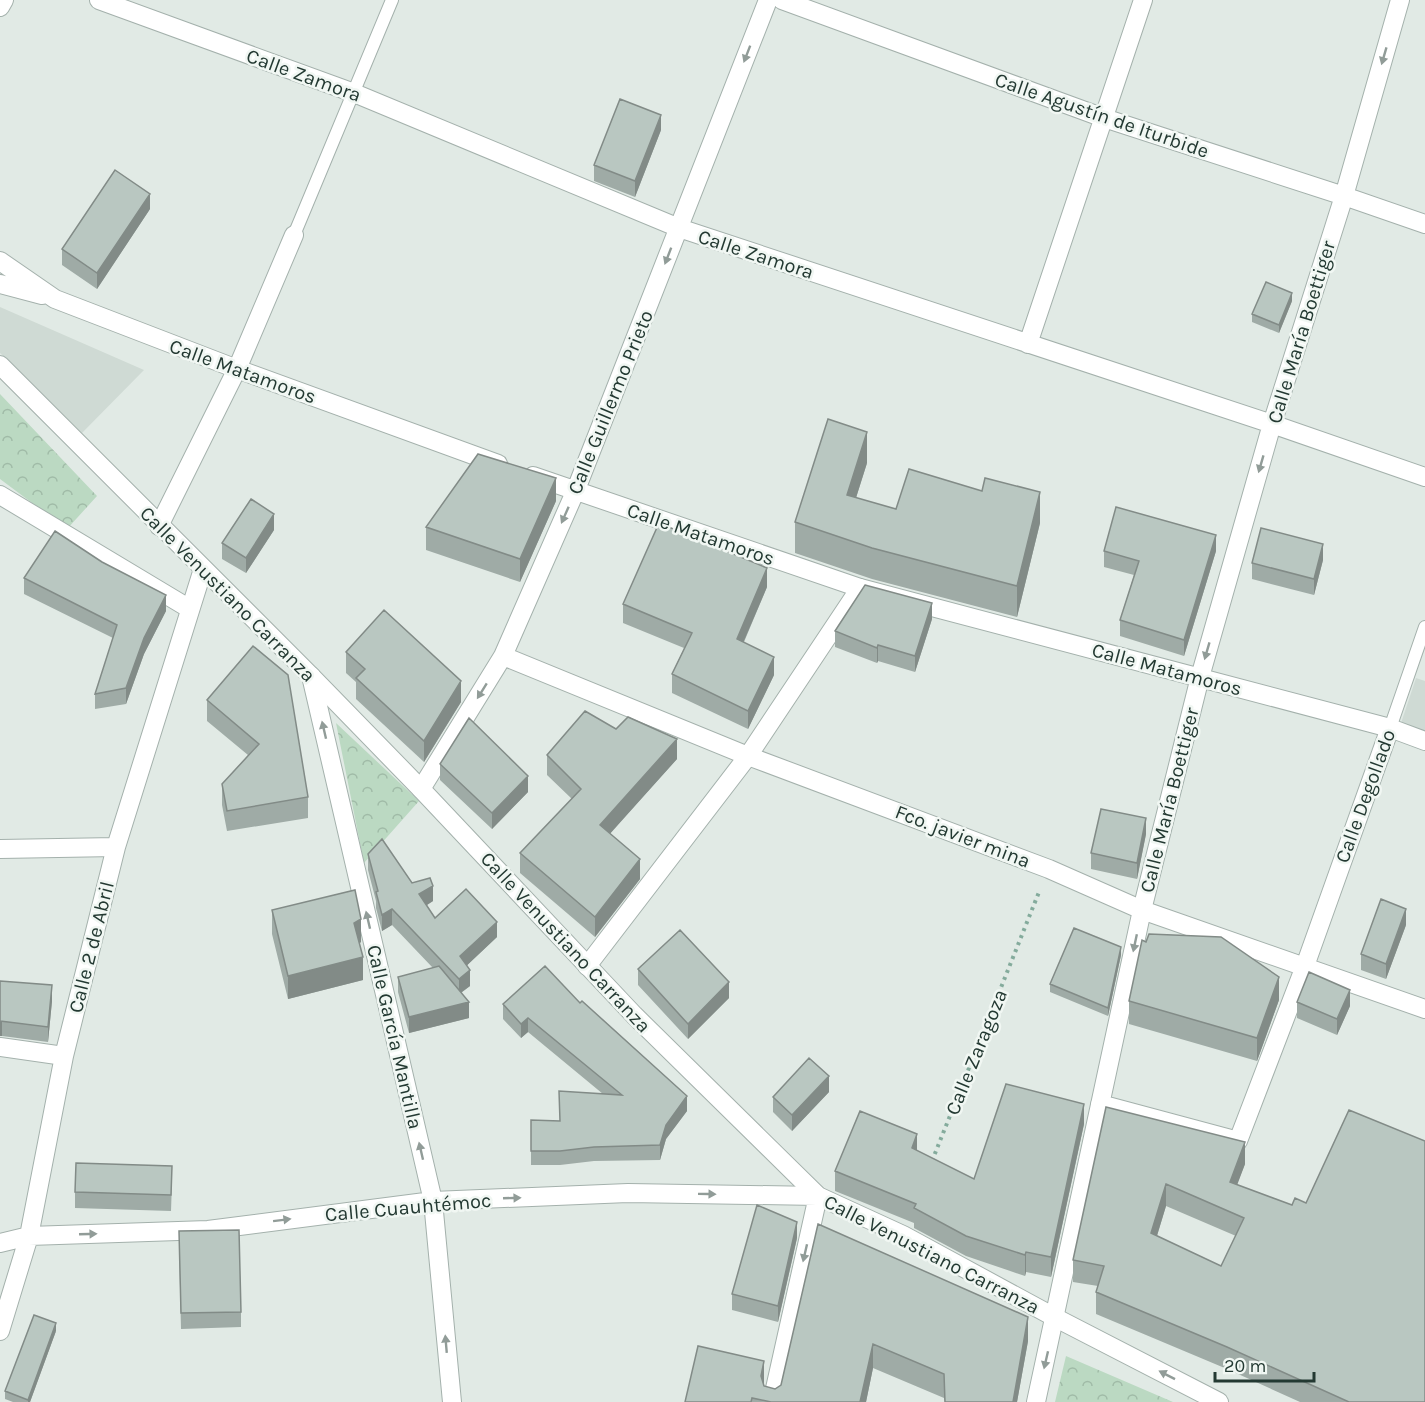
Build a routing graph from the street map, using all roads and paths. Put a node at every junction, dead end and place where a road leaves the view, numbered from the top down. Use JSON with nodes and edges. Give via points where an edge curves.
{"nodes":[{"id":1,"x":4,"y":0,"type":"edge"},
{"id":2,"x":99,"y":0,"type":"edge"},
{"id":3,"x":392,"y":0,"type":"edge"},
{"id":4,"x":768,"y":0,"type":"edge"},
{"id":5,"x":782,"y":0,"type":"edge"},
{"id":6,"x":1143,"y":0,"type":"edge"},
{"id":7,"x":1400,"y":0,"type":"edge"},
{"id":8,"x":0,"y":8,"type":"edge"},
{"id":9,"x":354,"y":93,"type":"junction"},
{"id":10,"x":1104,"y":118,"type":"junction"},
{"id":11,"x":1344,"y":196,"type":"junction"},
{"id":12,"x":1425,"y":224,"type":"edge"},
{"id":13,"x":679,"y":228,"type":"junction"},
{"id":14,"x":294,"y":235,"type":"joint"},
{"id":15,"x":0,"y":261,"type":"edge"},
{"id":16,"x":0,"y":284,"type":"edge"},
{"id":17,"x":55,"y":299,"type":"junction"},
{"id":18,"x":1028,"y":344,"type":"junction"},
{"id":19,"x":0,"y":365,"type":"edge"},
{"id":20,"x":237,"y":369,"type":"junction"},
{"id":21,"x":1272,"y":424,"type":"junction"},
{"id":22,"x":1425,"y":477,"type":"edge"},
{"id":23,"x":575,"y":492,"type":"junction"},
{"id":24,"x":0,"y":495,"type":"edge"},
{"id":25,"x":159,"y":526,"type":"junction"},
{"id":26,"x":203,"y":568,"type":"junction"},
{"id":27,"x":860,"y":588,"type":"junction"},
{"id":28,"x":190,"y":609,"type":"junction"},
{"id":29,"x":1425,"y":627,"type":"edge"},
{"id":30,"x":503,"y":656,"type":"junction"},
{"id":31,"x":311,"y":676,"type":"junction"},
{"id":32,"x":1200,"y":677,"type":"junction"},
{"id":33,"x":1390,"y":728,"type":"junction"},
{"id":34,"x":1425,"y":741,"type":"edge"},
{"id":35,"x":748,"y":756,"type":"junction"},
{"id":36,"x":421,"y":789,"type":"junction"},
{"id":37,"x":116,"y":847,"type":"junction"},
{"id":38,"x":0,"y":849,"type":"edge"},
{"id":39,"x":1049,"y":869,"type":"junction"},
{"id":40,"x":1142,"y":910,"type":"junction"},
{"id":41,"x":587,"y":966,"type":"junction"},
{"id":42,"x":1305,"y":966,"type":"junction"},
{"id":43,"x":1425,"y":1009,"type":"edge"},
{"id":44,"x":0,"y":1047,"type":"edge"},
{"id":45,"x":64,"y":1056,"type":"junction"},
{"id":46,"x":1100,"y":1104,"type":"junction"},
{"id":47,"x":930,"y":1168,"type":"edge"},
{"id":48,"x":818,"y":1196,"type":"junction"},
{"id":49,"x":433,"y":1201,"type":"junction"},
{"id":50,"x":29,"y":1236,"type":"junction"},
{"id":51,"x":0,"y":1243,"type":"edge"},
{"id":52,"x":1056,"y":1318,"type":"junction"},
{"id":53,"x":0,"y":1332,"type":"edge"},
{"id":54,"x":452,"y":1402,"type":"edge"},
{"id":55,"x":772,"y":1402,"type":"edge"},
{"id":56,"x":1036,"y":1402,"type":"edge"},
{"id":57,"x":1219,"y":1402,"type":"edge"}],
"edges":[{"from":1,"to":8,"type":"street"},
{"from":2,"to":9,"type":"street","name":"Calle Zamora"},
{"from":3,"to":9,"type":"lane"},
{"from":4,"to":13,"type":"street","name":"Calle Guillermo Prieto","one_way":true},
{"from":5,"to":10,"type":"street","name":"Calle Agustín de Iturbide"},
{"from":6,"to":10,"type":"street"},
{"from":7,"to":11,"type":"street","name":"Calle María Boettiger","one_way":true},
{"from":9,"to":13,"type":"street","name":"Calle Zamora"},
{"from":9,"to":14,"type":"lane"},
{"from":10,"to":11,"type":"street","name":"Calle Agustín de Iturbide"},
{"from":10,"to":18,"type":"street"},
{"from":11,"to":12,"type":"street","name":"Calle Agustín de Iturbide"},
{"from":11,"to":21,"type":"street","name":"Calle María Boettiger"},
{"from":13,"to":18,"type":"street","name":"Calle Zamora"},
{"from":13,"to":23,"type":"street","name":"Calle Guillermo Prieto","one_way":true},
{"from":14,"to":20,"type":"street"},
{"from":15,"to":17,"type":"street","name":"Calle Matamoros"},
{"from":16,"to":17,"type":"street"},
{"from":17,"to":20,"type":"street","name":"Calle Matamoros"},
{"from":18,"to":21,"type":"street","name":"Calle Zamora"},
{"from":19,"to":25,"type":"street","name":"Calle Venustiano Carranza"},
{"from":20,"to":23,"type":"street","name":"Calle Matamoros"},
{"from":20,"to":25,"type":"street"},
{"from":21,"to":22,"type":"street","name":"Calle Zamora"},
{"from":21,"to":32,"type":"street","name":"Calle María Boettiger","one_way":true},
{"from":23,"to":27,"type":"street","name":"Calle Matamoros"},
{"from":23,"to":30,"type":"street","name":"Calle Guillermo Prieto","one_way":true},
{"from":24,"to":28,"type":"street"},
{"from":25,"to":26,"type":"street","name":"Calle Venustiano Carranza"},
{"from":26,"to":28,"type":"street","name":"Calle 2 de Abril"},
{"from":26,"to":31,"type":"street","name":"Calle Venustiano Carranza"},
{"from":27,"to":32,"type":"street","name":"Calle Matamoros"},
{"from":27,"to":35,"type":"street"},
{"from":28,"to":37,"type":"street","name":"Calle 2 de Abril"},
{"from":29,"to":33,"type":"lane","name":"Calle Degollado"},
{"from":30,"to":35,"type":"street","name":"Fco. javier mina"},
{"from":30,"to":36,"type":"street","name":"Calle Guillermo Prieto","one_way":true},
{"from":31,"to":36,"type":"street","name":"Calle Venustiano Carranza"},
{"from":49,"to":31,"type":"street","name":"Calle García Mantilla","one_way":true},
{"from":32,"to":33,"type":"street","name":"Calle Matamoros"},
{"from":32,"to":40,"type":"street","name":"Calle María Boettiger"},
{"from":33,"to":34,"type":"street","name":"Calle Matamoros"},
{"from":33,"to":42,"type":"street","name":"Calle Degollado"},
{"from":35,"to":39,"type":"street","name":"Fco. javier mina"},
{"from":35,"to":41,"type":"street"},
{"from":36,"to":41,"type":"street","name":"Calle Venustiano Carranza"},
{"from":37,"to":38,"type":"street"},
{"from":37,"to":45,"type":"street","name":"Calle 2 de Abril"},
{"from":39,"to":40,"type":"street","name":"Fco. javier mina"},
{"from":39,"to":47,"type":"path","name":"Calle Zaragoza"},
{"from":40,"to":42,"type":"street","name":"Fco. javier mina"},
{"from":40,"to":46,"type":"street","name":"Calle María Boettiger","one_way":true},
{"from":41,"to":48,"type":"street","name":"Calle Venustiano Carranza"},
{"from":42,"to":43,"type":"street","name":"Fco. javier mina"},
{"from":42,"to":46,"type":"street","name":"Calle Degollado","via":[[1238,1141]]},
{"from":44,"to":45,"type":"street"},
{"from":45,"to":50,"type":"street","name":"Calle 2 de Abril"},
{"from":46,"to":52,"type":"street","name":"Calle María Boettiger"},
{"from":49,"to":48,"type":"street","name":"Calle Cuauhtémoc","one_way":true,"via":[[628,1193]]},
{"from":48,"to":52,"type":"street","name":"Calle Venustiano Carranza","via":[[903,1235]]},
{"from":48,"to":55,"type":"street","one_way":true},
{"from":50,"to":49,"type":"street","name":"Calle Cuauhtémoc","one_way":true,"via":[[208,1230]]},
{"from":54,"to":49,"type":"street","name":"Calle García Mantilla","one_way":true},
{"from":50,"to":51,"type":"street","name":"Calle Cuauhtémoc"},
{"from":50,"to":53,"type":"street","name":"Calle 2 de Abril"},
{"from":52,"to":56,"type":"street","name":"Calle María Boettiger","one_way":true},
{"from":57,"to":52,"type":"street","name":"Calle Venustiano Carranza","one_way":true}]}
